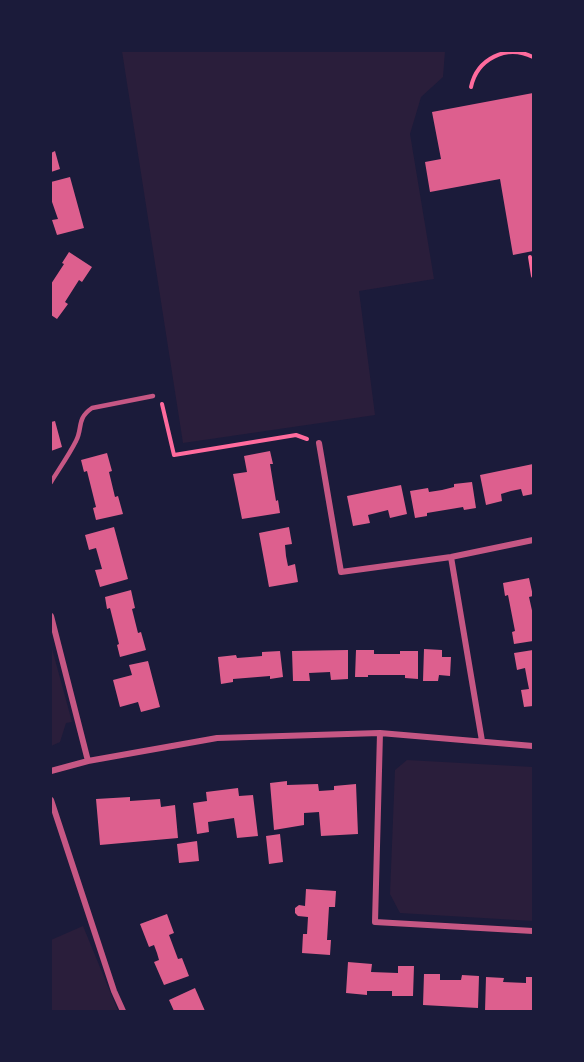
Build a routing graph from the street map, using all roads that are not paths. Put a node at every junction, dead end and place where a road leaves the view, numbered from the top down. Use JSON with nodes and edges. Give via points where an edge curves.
{"nodes":[{"id":1,"x":153,"y":396,"type":"road end"},
{"id":2,"x":319,"y":443,"type":"road end"},
{"id":3,"x":51,"y":482,"type":"edge"},
{"id":4,"x":533,"y":540,"type":"edge"},
{"id":5,"x":451,"y":557,"type":"junction"},
{"id":6,"x":51,"y":616,"type":"edge"},
{"id":7,"x":380,"y":733,"type":"junction"},
{"id":8,"x":482,"y":741,"type":"junction"},
{"id":9,"x":533,"y":746,"type":"edge"},
{"id":10,"x":88,"y":761,"type":"junction"},
{"id":11,"x":51,"y":771,"type":"edge"},
{"id":12,"x":51,"y":800,"type":"edge"},
{"id":13,"x":533,"y":932,"type":"edge"},
{"id":14,"x":123,"y":1011,"type":"edge"}],
"edges":[{"from":1,"to":3,"type":"lane","via":[[92,408],[85,413],[77,440]]},
{"from":2,"to":5,"type":"street","via":[[341,572]]},
{"from":4,"to":5,"type":"street"},
{"from":5,"to":8,"type":"street"},
{"from":6,"to":10,"type":"street"},
{"from":7,"to":8,"type":"street"},
{"from":7,"to":10,"type":"street","via":[[217,738]]},
{"from":7,"to":13,"type":"street","via":[[375,922]]},
{"from":8,"to":9,"type":"street"},
{"from":10,"to":11,"type":"street"},
{"from":12,"to":14,"type":"street"}]}
